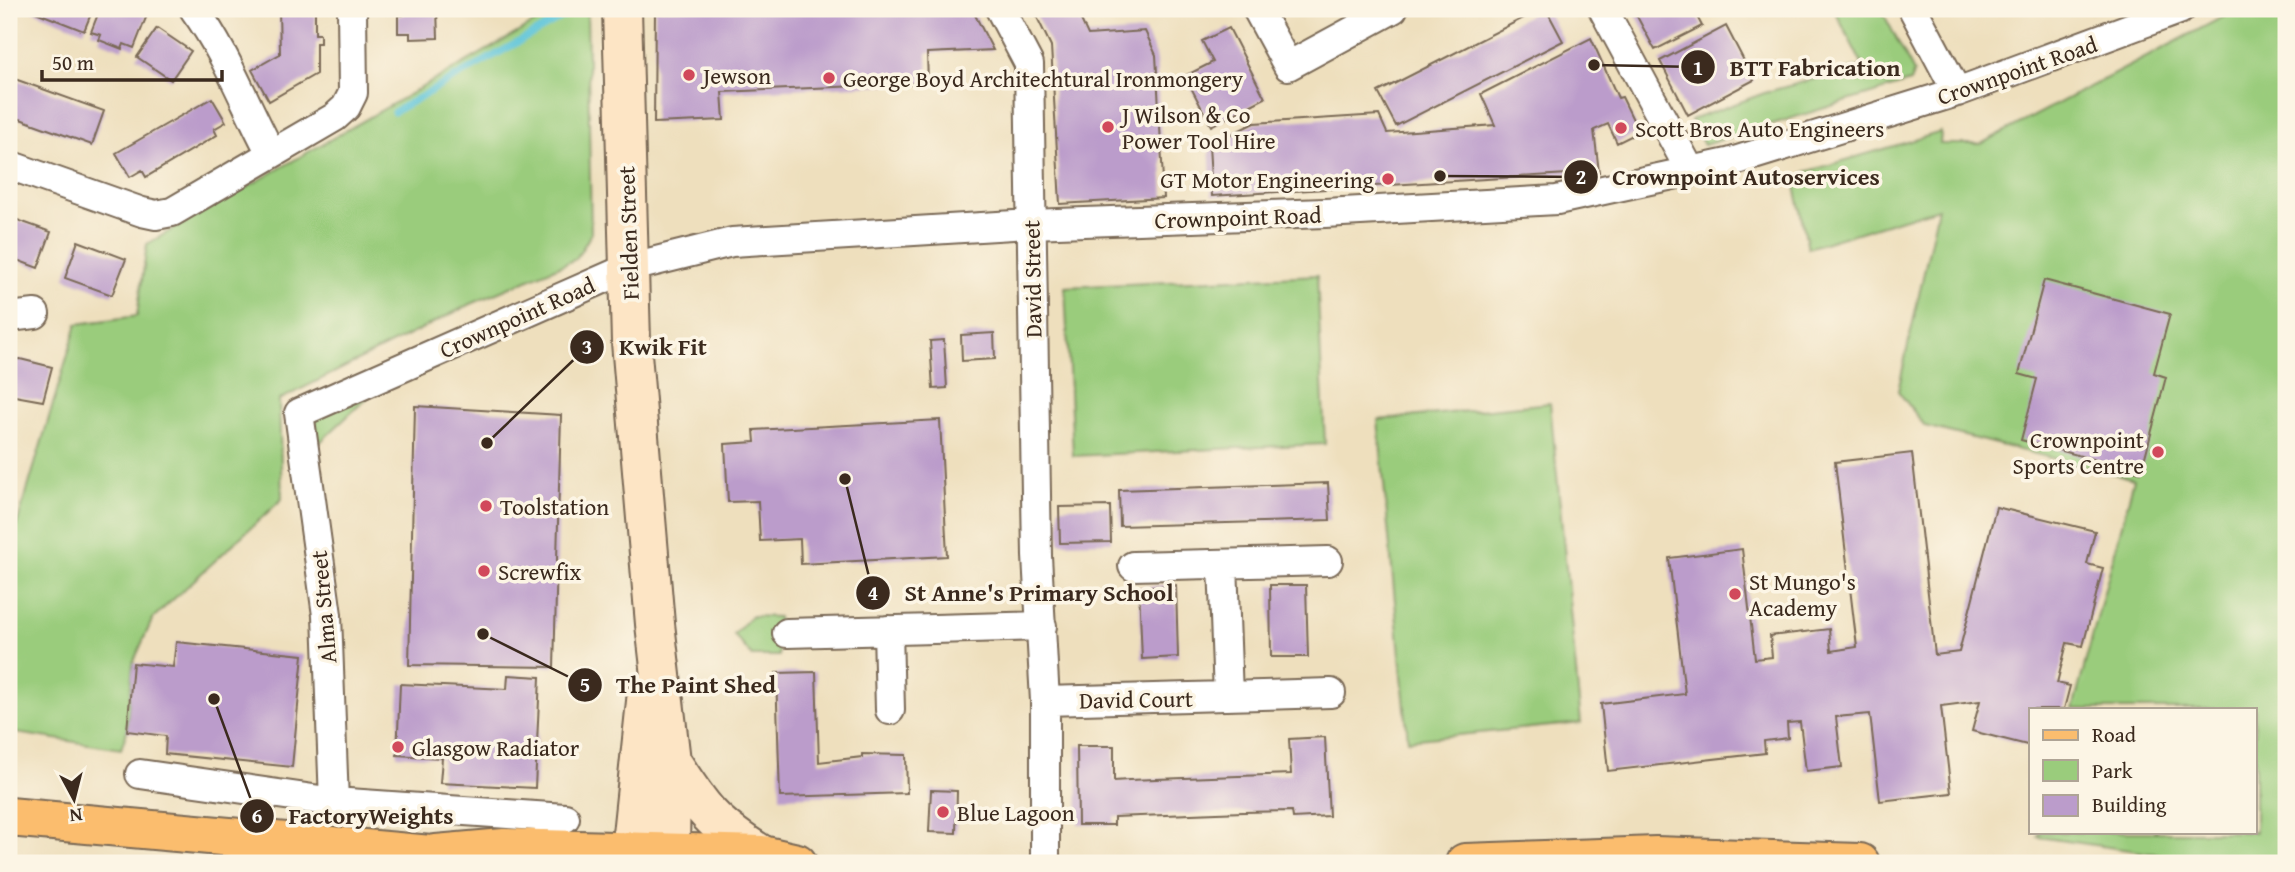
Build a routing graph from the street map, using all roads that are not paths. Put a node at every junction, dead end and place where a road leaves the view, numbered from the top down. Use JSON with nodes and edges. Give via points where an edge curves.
{"nodes":[{"id":1,"x":194,"y":9,"type":"edge"},
{"id":2,"x":352,"y":9,"type":"edge"},
{"id":3,"x":622,"y":9,"type":"edge"},
{"id":4,"x":1000,"y":9,"type":"edge"},
{"id":5,"x":1257,"y":9,"type":"edge"},
{"id":6,"x":1393,"y":9,"type":"edge"},
{"id":7,"x":1603,"y":9,"type":"edge"},
{"id":8,"x":1913,"y":9,"type":"edge"},
{"id":9,"x":2181,"y":9,"type":"edge"},
{"id":10,"x":1957,"y":92,"type":"junction"},
{"id":11,"x":271,"y":153,"type":"junction"},
{"id":12,"x":9,"y":165,"type":"edge"},
{"id":13,"x":1691,"y":172,"type":"junction"},
{"id":14,"x":1031,"y":225,"type":"junction"},
{"id":15,"x":628,"y":268,"type":"junction"},
{"id":16,"x":299,"y":413,"type":"joint"},
{"id":17,"x":1328,"y":561,"type":"dead end"},
{"id":18,"x":1223,"y":564,"type":"junction"},
{"id":19,"x":1133,"y":566,"type":"dead end"},
{"id":20,"x":655,"y":624,"type":"junction"},
{"id":21,"x":1042,"y":626,"type":"junction"},
{"id":22,"x":888,"y":630,"type":"junction"},
{"id":23,"x":787,"y":634,"type":"dead end"},
{"id":24,"x":1331,"y":693,"type":"dead end"},
{"id":25,"x":1228,"y":696,"type":"junction"},
{"id":26,"x":1045,"y":701,"type":"junction"},
{"id":27,"x":890,"y":710,"type":"dead end"},
{"id":28,"x":671,"y":761,"type":"junction"},
{"id":29,"x":140,"y":775,"type":"dead end"},
{"id":30,"x":334,"y":802,"type":"junction"},
{"id":31,"x":9,"y":817,"type":"edge"},
{"id":32,"x":565,"y":818,"type":"dead end"},
{"id":33,"x":630,"y":857,"type":"edge"},
{"id":34,"x":670,"y":858,"type":"edge"},
{"id":35,"x":447,"y":859,"type":"edge"},
{"id":36,"x":780,"y":859,"type":"edge"},
{"id":37,"x":1045,"y":863,"type":"edge"},
{"id":38,"x":1465,"y":863,"type":"edge"},
{"id":39,"x":1860,"y":863,"type":"edge"}],
"edges":[{"from":1,"to":11,"type":"street"},
{"from":2,"to":11,"type":"street","via":[[353,93],[346,107]]},
{"from":3,"to":15,"type":"main road","name":"Fielden Street"},
{"from":4,"to":14,"type":"street","name":"David Street","via":[[1029,64]]},
{"from":5,"to":6,"type":"street","via":[[1288,66]]},
{"from":7,"to":13,"type":"street"},
{"from":8,"to":10,"type":"street"},
{"from":9,"to":10,"type":"street","name":"Crownpoint Road"},
{"from":10,"to":13,"type":"street","name":"Crownpoint Road"},
{"from":11,"to":12,"type":"street","via":[[172,212],[156,215]]},
{"from":13,"to":14,"type":"street","name":"Crownpoint Road","via":[[1557,200]]},
{"from":14,"to":15,"type":"street","name":"Crownpoint Road","via":[[732,242]]},
{"from":14,"to":21,"type":"street","name":"David Street"},
{"from":15,"to":16,"type":"street","name":"Crownpoint Road"},
{"from":15,"to":20,"type":"main road","name":"Fielden Street"},
{"from":16,"to":30,"type":"street","name":"Alma Street","via":[[327,615]]},
{"from":17,"to":18,"type":"street"},
{"from":18,"to":19,"type":"street"},
{"from":18,"to":25,"type":"street"},
{"from":20,"to":28,"type":"main road","name":"Fielden Street"},
{"from":20,"to":33,"type":"main road","name":"Fielden Street"},
{"from":21,"to":22,"type":"street"},
{"from":21,"to":26,"type":"street"},
{"from":22,"to":23,"type":"street"},
{"from":22,"to":27,"type":"street"},
{"from":24,"to":25,"type":"street","name":"David Court"},
{"from":25,"to":26,"type":"street","name":"David Court"},
{"from":26,"to":37,"type":"street"},
{"from":28,"to":34,"type":"main road","name":"Fielden Street"},
{"from":28,"to":36,"type":"main road","name":"Fielden Street","via":[[705,812],[726,832]]},
{"from":29,"to":30,"type":"street"},
{"from":30,"to":32,"type":"street"},
{"from":31,"to":35,"type":"main road"},
{"from":33,"to":34,"type":"main road"},
{"from":33,"to":35,"type":"main road","via":[[503,848]]},
{"from":34,"to":36,"type":"main road"},
{"from":38,"to":39,"type":"main road","via":[[1656,856]]}]}
